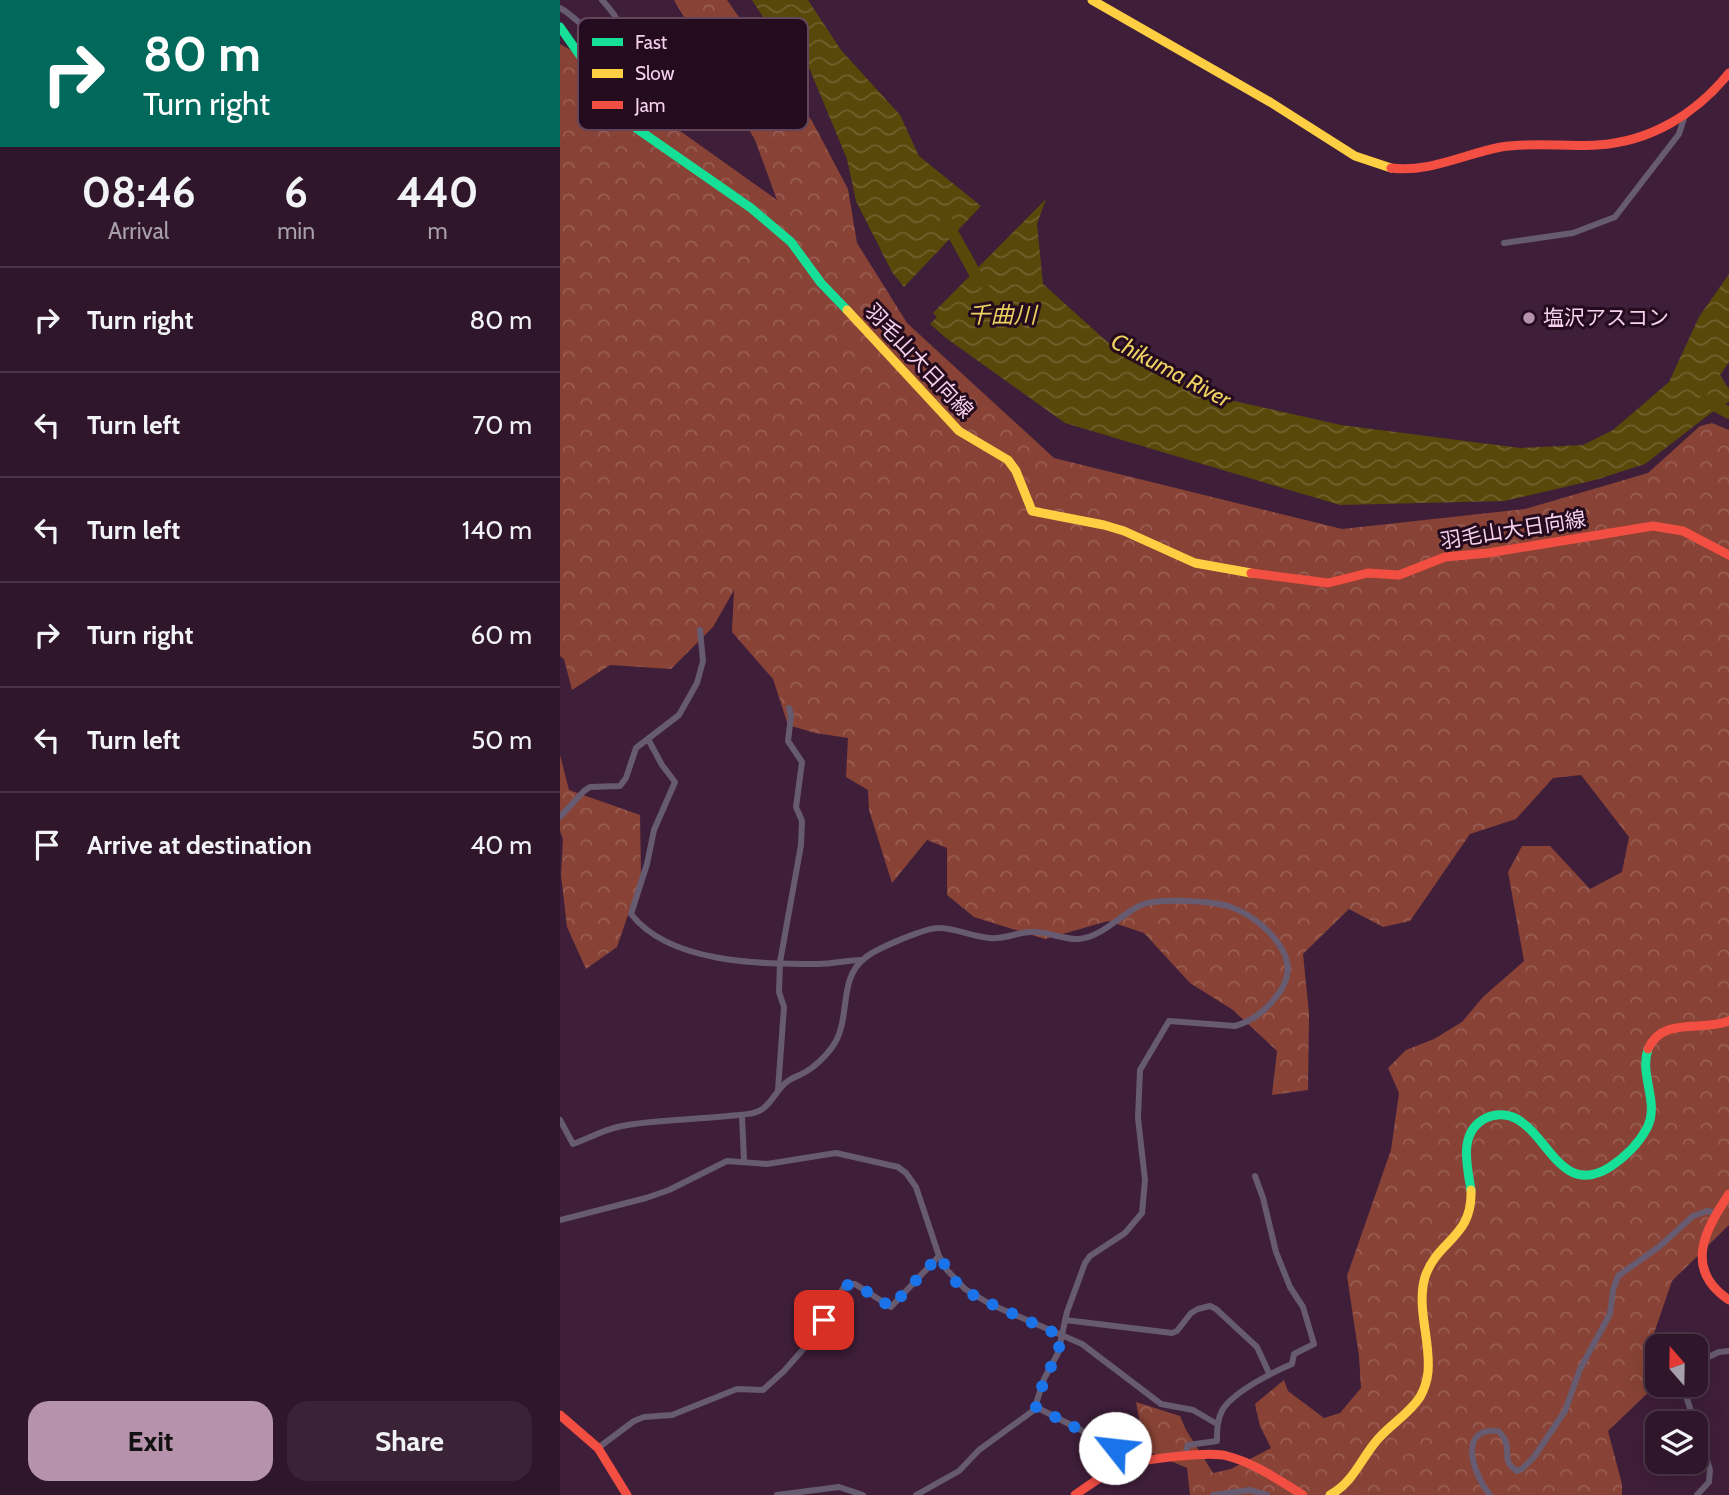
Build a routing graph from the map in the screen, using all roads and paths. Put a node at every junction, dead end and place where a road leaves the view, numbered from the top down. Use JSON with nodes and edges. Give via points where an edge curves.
{"nodes":[{"id":1,"x":602,"y":0,"type":"edge"},
{"id":2,"x":1092,"y":0,"type":"edge"},
{"id":3,"x":560,"y":8,"type":"edge"},
{"id":4,"x":617,"y":18,"type":"edge"},
{"id":5,"x":578,"y":20,"type":"edge"},
{"id":6,"x":560,"y":27,"type":"edge"},
{"id":7,"x":578,"y":53,"type":"edge"},
{"id":8,"x":1729,"y":73,"type":"edge"},
{"id":9,"x":1685,"y":115,"type":"junction"},
{"id":10,"x":640,"y":130,"type":"edge"},
{"id":11,"x":1504,"y":243,"type":"dead end"},
{"id":12,"x":1729,"y":555,"type":"edge"},
{"id":13,"x":700,"y":630,"type":"dead end"},
{"id":14,"x":789,"y":708,"type":"dead end"},
{"id":15,"x":648,"y":738,"type":"junction"},
{"id":16,"x":560,"y":816,"type":"edge"},
{"id":17,"x":862,"y":960,"type":"junction"},
{"id":18,"x":780,"y":962,"type":"junction"},
{"id":19,"x":1729,"y":1021,"type":"edge"},
{"id":20,"x":778,"y":1092,"type":"junction"},
{"id":21,"x":742,"y":1116,"type":"junction"},
{"id":22,"x":560,"y":1120,"type":"edge"},
{"id":23,"x":744,"y":1160,"type":"junction"},
{"id":24,"x":1255,"y":1176,"type":"dead end"},
{"id":25,"x":1729,"y":1194,"type":"edge"},
{"id":26,"x":1716,"y":1213,"type":"junction"},
{"id":27,"x":560,"y":1220,"type":"edge"},
{"id":28,"x":939,"y":1256,"type":"junction"},
{"id":29,"x":1729,"y":1300,"type":"edge"},
{"id":30,"x":1065,"y":1320,"type":"junction"},
{"id":31,"x":1061,"y":1336,"type":"junction"},
{"id":32,"x":1729,"y":1351,"type":"edge"},
{"id":33,"x":1708,"y":1357,"type":"edge"},
{"id":34,"x":1269,"y":1373,"type":"junction"},
{"id":35,"x":1036,"y":1407,"type":"junction"},
{"id":36,"x":560,"y":1415,"type":"edge"},
{"id":37,"x":1217,"y":1424,"type":"junction"},
{"id":38,"x":598,"y":1448,"type":"junction"},
{"id":39,"x":1185,"y":1455,"type":"junction"},
{"id":40,"x":1708,"y":1463,"type":"edge"},
{"id":41,"x":1124,"y":1465,"type":"junction"},
{"id":42,"x":927,"y":1493,"type":"edge"},
{"id":43,"x":627,"y":1495,"type":"edge"},
{"id":44,"x":777,"y":1495,"type":"edge"},
{"id":45,"x":863,"y":1495,"type":"edge"},
{"id":46,"x":916,"y":1495,"type":"edge"},
{"id":47,"x":1075,"y":1495,"type":"edge"},
{"id":48,"x":1213,"y":1495,"type":"edge"},
{"id":49,"x":1267,"y":1495,"type":"edge"},
{"id":50,"x":1303,"y":1495,"type":"edge"},
{"id":51,"x":1329,"y":1495,"type":"edge"},
{"id":52,"x":1490,"y":1495,"type":"edge"},
{"id":53,"x":1697,"y":1495,"type":"edge"}],
"edges":[{"from":1,"to":4,"type":"street"},
{"from":2,"to":9,"type":"street","via":[[1295,116],[1356,157],[1401,170],[1425,169],[1512,145],[1601,145],[1644,135]]},
{"from":3,"to":5,"type":"street"},
{"from":6,"to":7,"type":"street","name":"羽毛山大日向線"},
{"from":8,"to":9,"type":"street"},
{"from":9,"to":11,"type":"street","via":[[1679,134],[1615,217],[1573,233]]},
{"from":10,"to":12,"type":"street","name":"羽毛山大日向線","via":[[751,208],[791,242],[821,283],[959,431],[1008,461],[1032,511],[1104,524],[1195,564],[1328,583],[1368,573],[1399,575],[1445,558],[1653,526],[1686,531]]},
{"from":13,"to":15,"type":"street","via":[[702,661],[697,683],[679,715]]},
{"from":14,"to":18,"type":"street","via":[[788,741],[802,762],[796,807],[802,821]]},
{"from":15,"to":16,"type":"street","via":[[636,748],[620,786],[590,787]]},
{"from":15,"to":18,"type":"street","via":[[675,782],[654,830],[631,914],[667,942],[694,952]]},
{"from":17,"to":18,"type":"street"},
{"from":17,"to":20,"type":"street","via":[[850,976],[835,1042],[809,1070],[786,1082]]},
{"from":17,"to":30,"type":"street","via":[[937,928],[991,939],[1030,931],[1081,939],[1136,907],[1161,901],[1235,909],[1261,924],[1280,946],[1289,965],[1288,977],[1259,1015],[1235,1026],[1169,1021],[1145,1060],[1137,1102],[1145,1180],[1142,1213],[1125,1233],[1090,1256]]},
{"from":18,"to":20,"type":"street","via":[[779,992],[784,1007]]},
{"from":19,"to":51,"type":"street","via":[[1672,1029],[1652,1040],[1644,1064],[1652,1108],[1647,1128],[1626,1154],[1603,1170],[1577,1174],[1560,1164],[1525,1125],[1507,1115],[1496,1114],[1472,1130],[1466,1146],[1472,1194],[1468,1217],[1423,1282],[1424,1389],[1375,1442],[1351,1479]]},
{"from":20,"to":21,"type":"street","via":[[766,1107]]},
{"from":21,"to":22,"type":"street","via":[[622,1125],[573,1144]]},
{"from":21,"to":23,"type":"street"},
{"from":23,"to":27,"type":"street","via":[[718,1163],[646,1198]]},
{"from":23,"to":28,"type":"street","via":[[767,1164],[836,1153],[898,1167],[916,1187]]},
{"from":24,"to":34,"type":"street","via":[[1276,1251],[1303,1307],[1314,1344],[1294,1354],[1292,1364]]},
{"from":25,"to":26,"type":"street"},
{"from":26,"to":29,"type":"street","via":[[1704,1237],[1702,1257],[1710,1285]]},
{"from":26,"to":52,"type":"street","via":[[1693,1216],[1618,1276],[1610,1314],[1583,1363],[1568,1404],[1528,1464],[1517,1471],[1509,1465],[1506,1440],[1498,1431],[1489,1430],[1476,1438],[1472,1457]]},
{"from":28,"to":31,"type":"street","via":[[956,1282],[976,1297]]},
{"from":28,"to":38,"type":"street","via":[[891,1307],[855,1284],[845,1285],[814,1337],[763,1390],[737,1389],[672,1415],[644,1417],[628,1423]]},
{"from":30,"to":31,"type":"street"},
{"from":30,"to":34,"type":"street","via":[[1172,1333],[1191,1313],[1210,1307],[1250,1339]]},
{"from":31,"to":35,"type":"street"},
{"from":31,"to":37,"type":"street","via":[[1082,1344],[1161,1404],[1193,1410]]},
{"from":32,"to":33,"type":"street"},
{"from":34,"to":37,"type":"street","via":[[1230,1401]]},
{"from":35,"to":41,"type":"street","via":[[1110,1445]]},
{"from":35,"to":42,"type":"street"},
{"from":36,"to":38,"type":"street"},
{"from":37,"to":39,"type":"street","via":[[1217,1441],[1188,1446]]},
{"from":38,"to":43,"type":"street"},
{"from":39,"to":41,"type":"street"},
{"from":39,"to":50,"type":"street","via":[[1237,1459]]},
{"from":40,"to":53,"type":"street","via":[[1709,1482]]},
{"from":41,"to":47,"type":"street"},
{"from":42,"to":46,"type":"street"},
{"from":44,"to":45,"type":"street","via":[[839,1487]]},
{"from":48,"to":49,"type":"street","via":[[1250,1490]]}]}
